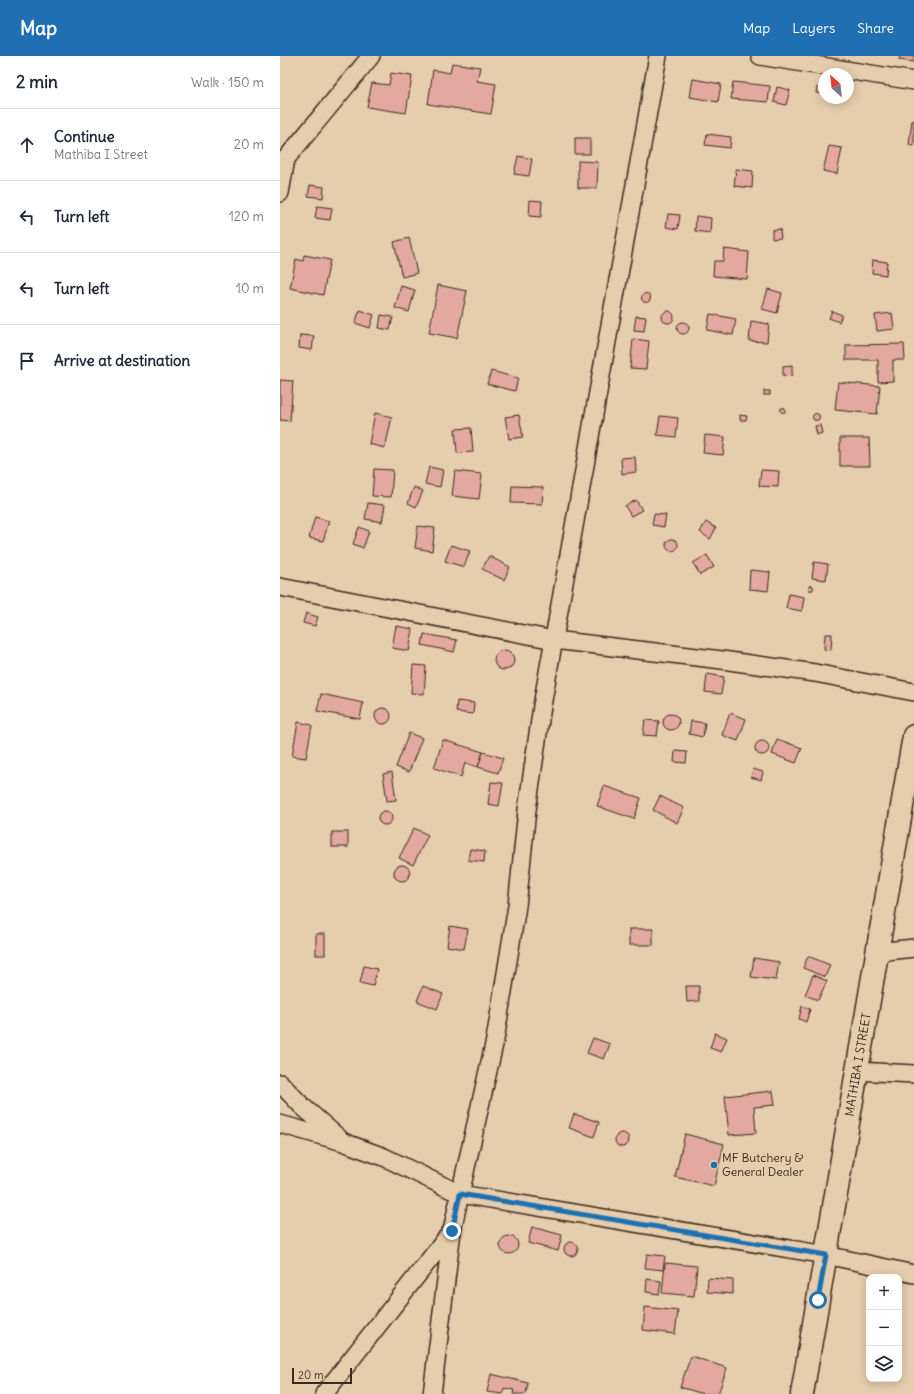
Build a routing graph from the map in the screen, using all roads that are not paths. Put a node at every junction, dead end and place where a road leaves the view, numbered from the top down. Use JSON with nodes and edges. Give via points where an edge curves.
{"nodes":[{"id":1,"x":371,"y":56,"type":"edge"},
{"id":2,"x":658,"y":56,"type":"edge"},
{"id":3,"x":760,"y":56,"type":"edge"},
{"id":4,"x":914,"y":81,"type":"edge"},
{"id":5,"x":283,"y":163,"type":"edge"},
{"id":6,"x":280,"y":193,"type":"edge"},
{"id":7,"x":280,"y":587,"type":"edge"},
{"id":8,"x":554,"y":640,"type":"junction"},
{"id":9,"x":914,"y":692,"type":"edge"},
{"id":10,"x":914,"y":736,"type":"edge"},
{"id":11,"x":914,"y":948,"type":"edge"},
{"id":12,"x":877,"y":952,"type":"junction"},
{"id":13,"x":856,"y":1071,"type":"junction"},
{"id":14,"x":914,"y":1074,"type":"edge"},
{"id":15,"x":280,"y":1083,"type":"edge"},
{"id":16,"x":280,"y":1124,"type":"edge"},
{"id":17,"x":343,"y":1142,"type":"junction"},
{"id":18,"x":460,"y":1194,"type":"junction"},
{"id":19,"x":452,"y":1231,"type":"junction"},
{"id":20,"x":826,"y":1255,"type":"junction"},
{"id":21,"x":914,"y":1274,"type":"edge"},
{"id":22,"x":324,"y":1394,"type":"edge"},
{"id":23,"x":432,"y":1394,"type":"edge"},
{"id":24,"x":802,"y":1394,"type":"edge"}],
"edges":[{"from":1,"to":5,"type":"street"},
{"from":2,"to":8,"type":"street"},
{"from":3,"to":4,"type":"street"},
{"from":5,"to":6,"type":"street"},
{"from":7,"to":8,"type":"street"},
{"from":8,"to":9,"type":"street","via":[[815,673]]},
{"from":8,"to":18,"type":"street","via":[[527,810],[517,906],[494,1040]]},
{"from":10,"to":12,"type":"street","name":"MATHIBA I STREET"},
{"from":11,"to":12,"type":"street"},
{"from":12,"to":13,"type":"street","name":"MATHIBA I STREET"},
{"from":13,"to":14,"type":"street"},
{"from":13,"to":20,"type":"street","name":"MATHIBA I STREET"},
{"from":15,"to":17,"type":"street"},
{"from":16,"to":17,"type":"street"},
{"from":17,"to":18,"type":"street","via":[[384,1156]]},
{"from":18,"to":19,"type":"street"},
{"from":18,"to":20,"type":"street"},
{"from":19,"to":22,"type":"street"},
{"from":19,"to":23,"type":"street"},
{"from":20,"to":21,"type":"street"},
{"from":20,"to":24,"type":"street","name":"MATHIBA I STREET"}]}
